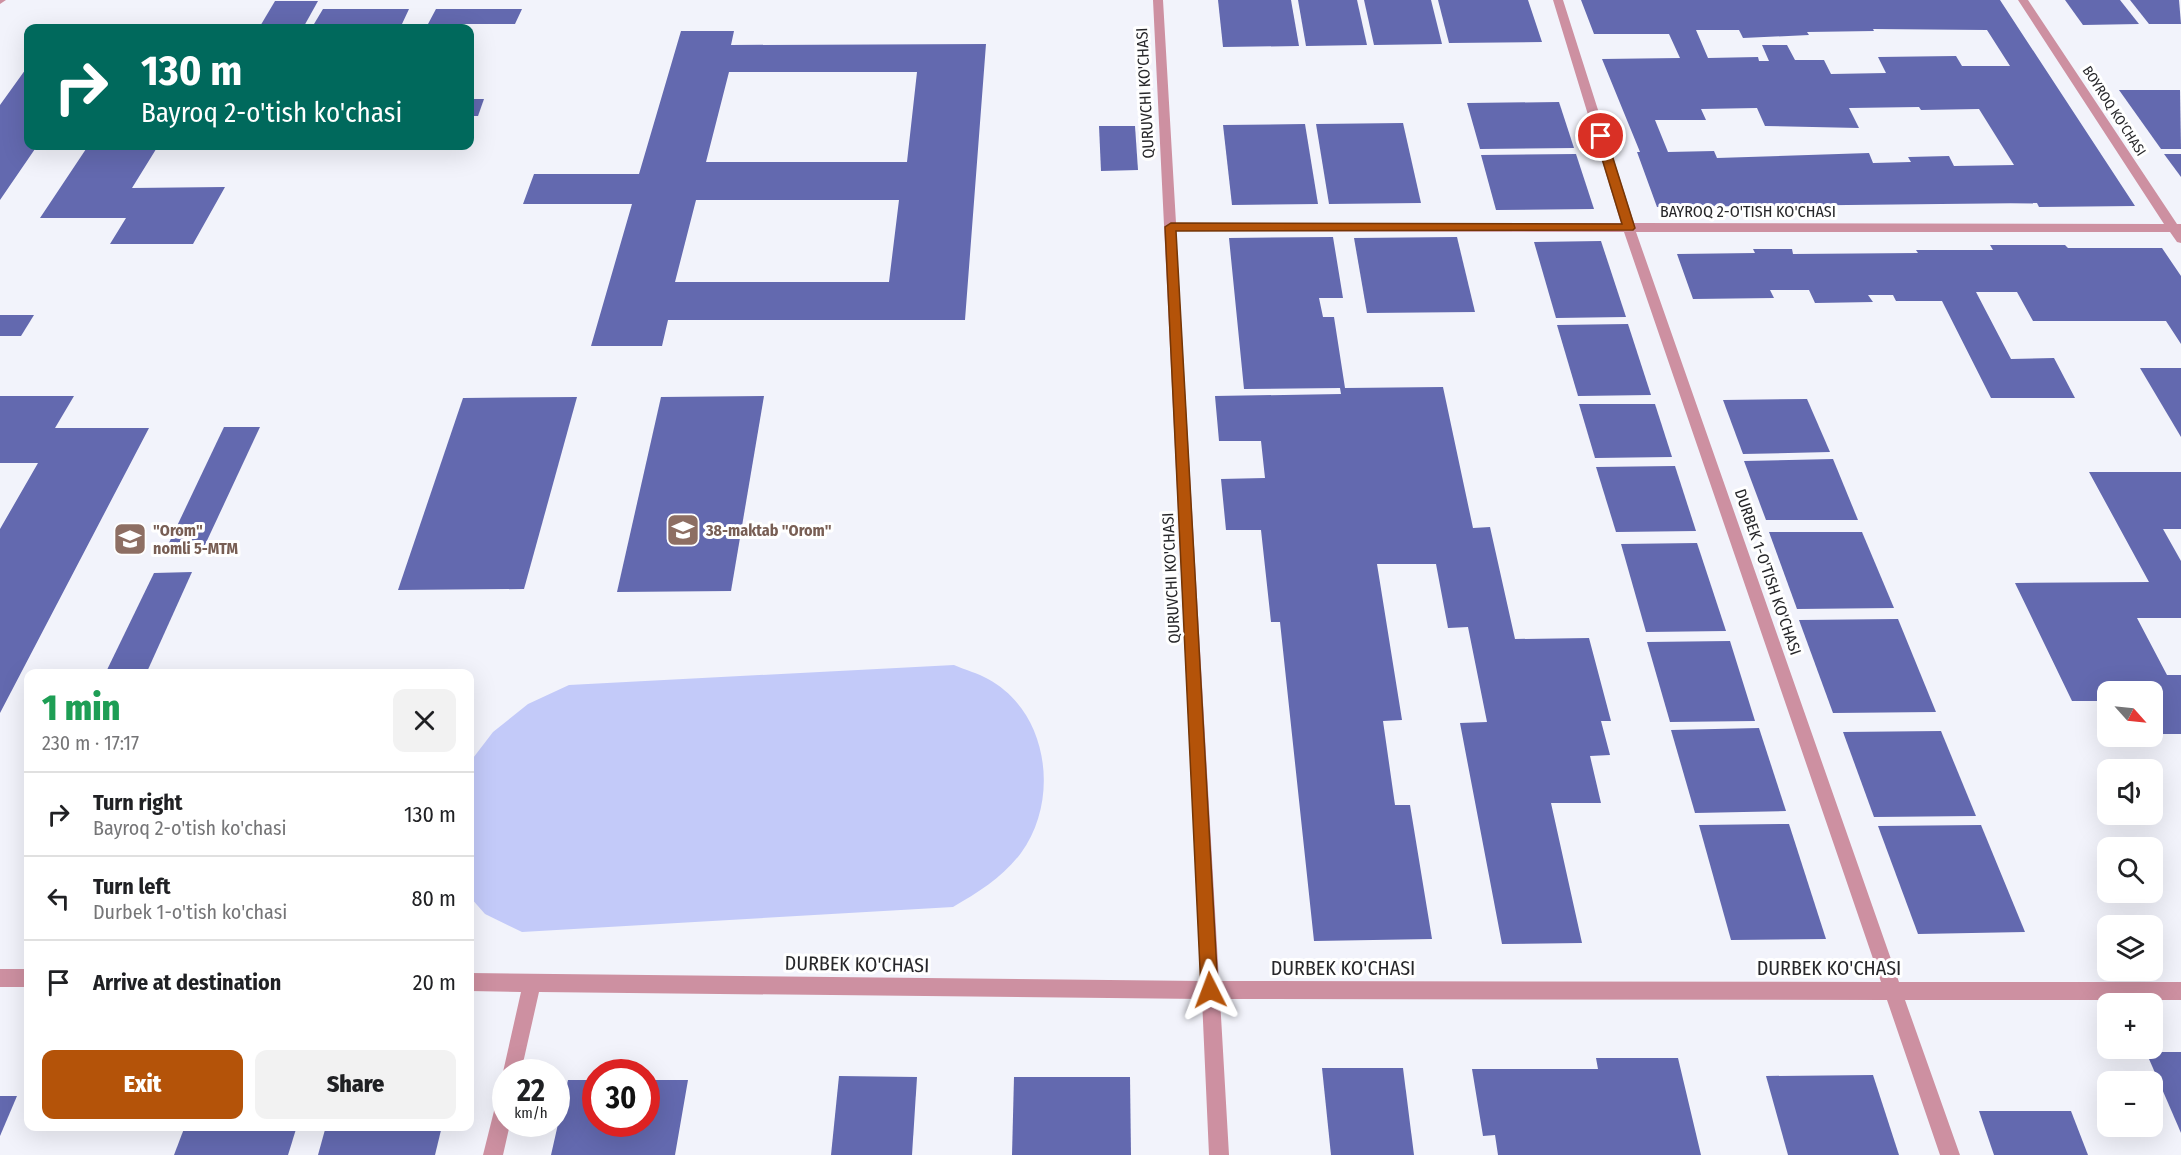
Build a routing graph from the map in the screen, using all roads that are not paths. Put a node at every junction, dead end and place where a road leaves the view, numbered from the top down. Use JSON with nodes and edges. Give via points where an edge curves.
{"nodes":[{"id":1,"x":1158,"y":0,"type":"edge"},
{"id":2,"x":1558,"y":0,"type":"edge"},
{"id":3,"x":2023,"y":0,"type":"edge"},
{"id":4,"x":1171,"y":227,"type":"junction"},
{"id":5,"x":1629,"y":228,"type":"junction"},
{"id":6,"x":2179,"y":232,"type":"edge"},
{"id":7,"x":0,"y":978,"type":"edge"},
{"id":8,"x":24,"y":978,"type":"edge"},
{"id":9,"x":474,"y":982,"type":"edge"},
{"id":10,"x":532,"y":983,"type":"junction"},
{"id":11,"x":1210,"y":990,"type":"junction"},
{"id":12,"x":1894,"y":991,"type":"junction"},
{"id":13,"x":2181,"y":991,"type":"edge"},
{"id":14,"x":515,"y":1059,"type":"edge"},
{"id":15,"x":496,"y":1137,"type":"edge"},
{"id":16,"x":492,"y":1155,"type":"edge"},
{"id":17,"x":1219,"y":1155,"type":"edge"},
{"id":18,"x":1950,"y":1155,"type":"edge"}],
"edges":[{"from":1,"to":4,"type":"street","name":"QURUVCHI KO'CHASI"},
{"from":2,"to":5,"type":"street","name":"DURBEK 1-O'TISH KO'CHASI"},
{"from":3,"to":6,"type":"street","name":"BOYROQ KO'CHASI"},
{"from":4,"to":5,"type":"street","name":"BAYROQ 2-O'TISH KO'CHASI"},
{"from":4,"to":11,"type":"street","name":"QURUVCHI KO'CHASI"},
{"from":5,"to":6,"type":"street","name":"BAYROQ 2-O'TISH KO'CHASI"},
{"from":5,"to":12,"type":"street","name":"DURBEK 1-O'TISH KO'CHASI"},
{"from":7,"to":8,"type":"street"},
{"from":9,"to":10,"type":"street","name":"DURBEK KO'CHASI"},
{"from":10,"to":11,"type":"street","name":"DURBEK KO'CHASI"},
{"from":10,"to":14,"type":"street"},
{"from":11,"to":12,"type":"street","name":"DURBEK KO'CHASI"},
{"from":11,"to":17,"type":"street","name":"QURUVCHI KO'CHASI"},
{"from":12,"to":13,"type":"street","name":"DURBEK KO'CHASI"},
{"from":12,"to":18,"type":"street","name":"DURBEK 1-O'TISH KO'CHASI"},
{"from":15,"to":16,"type":"street"}]}
